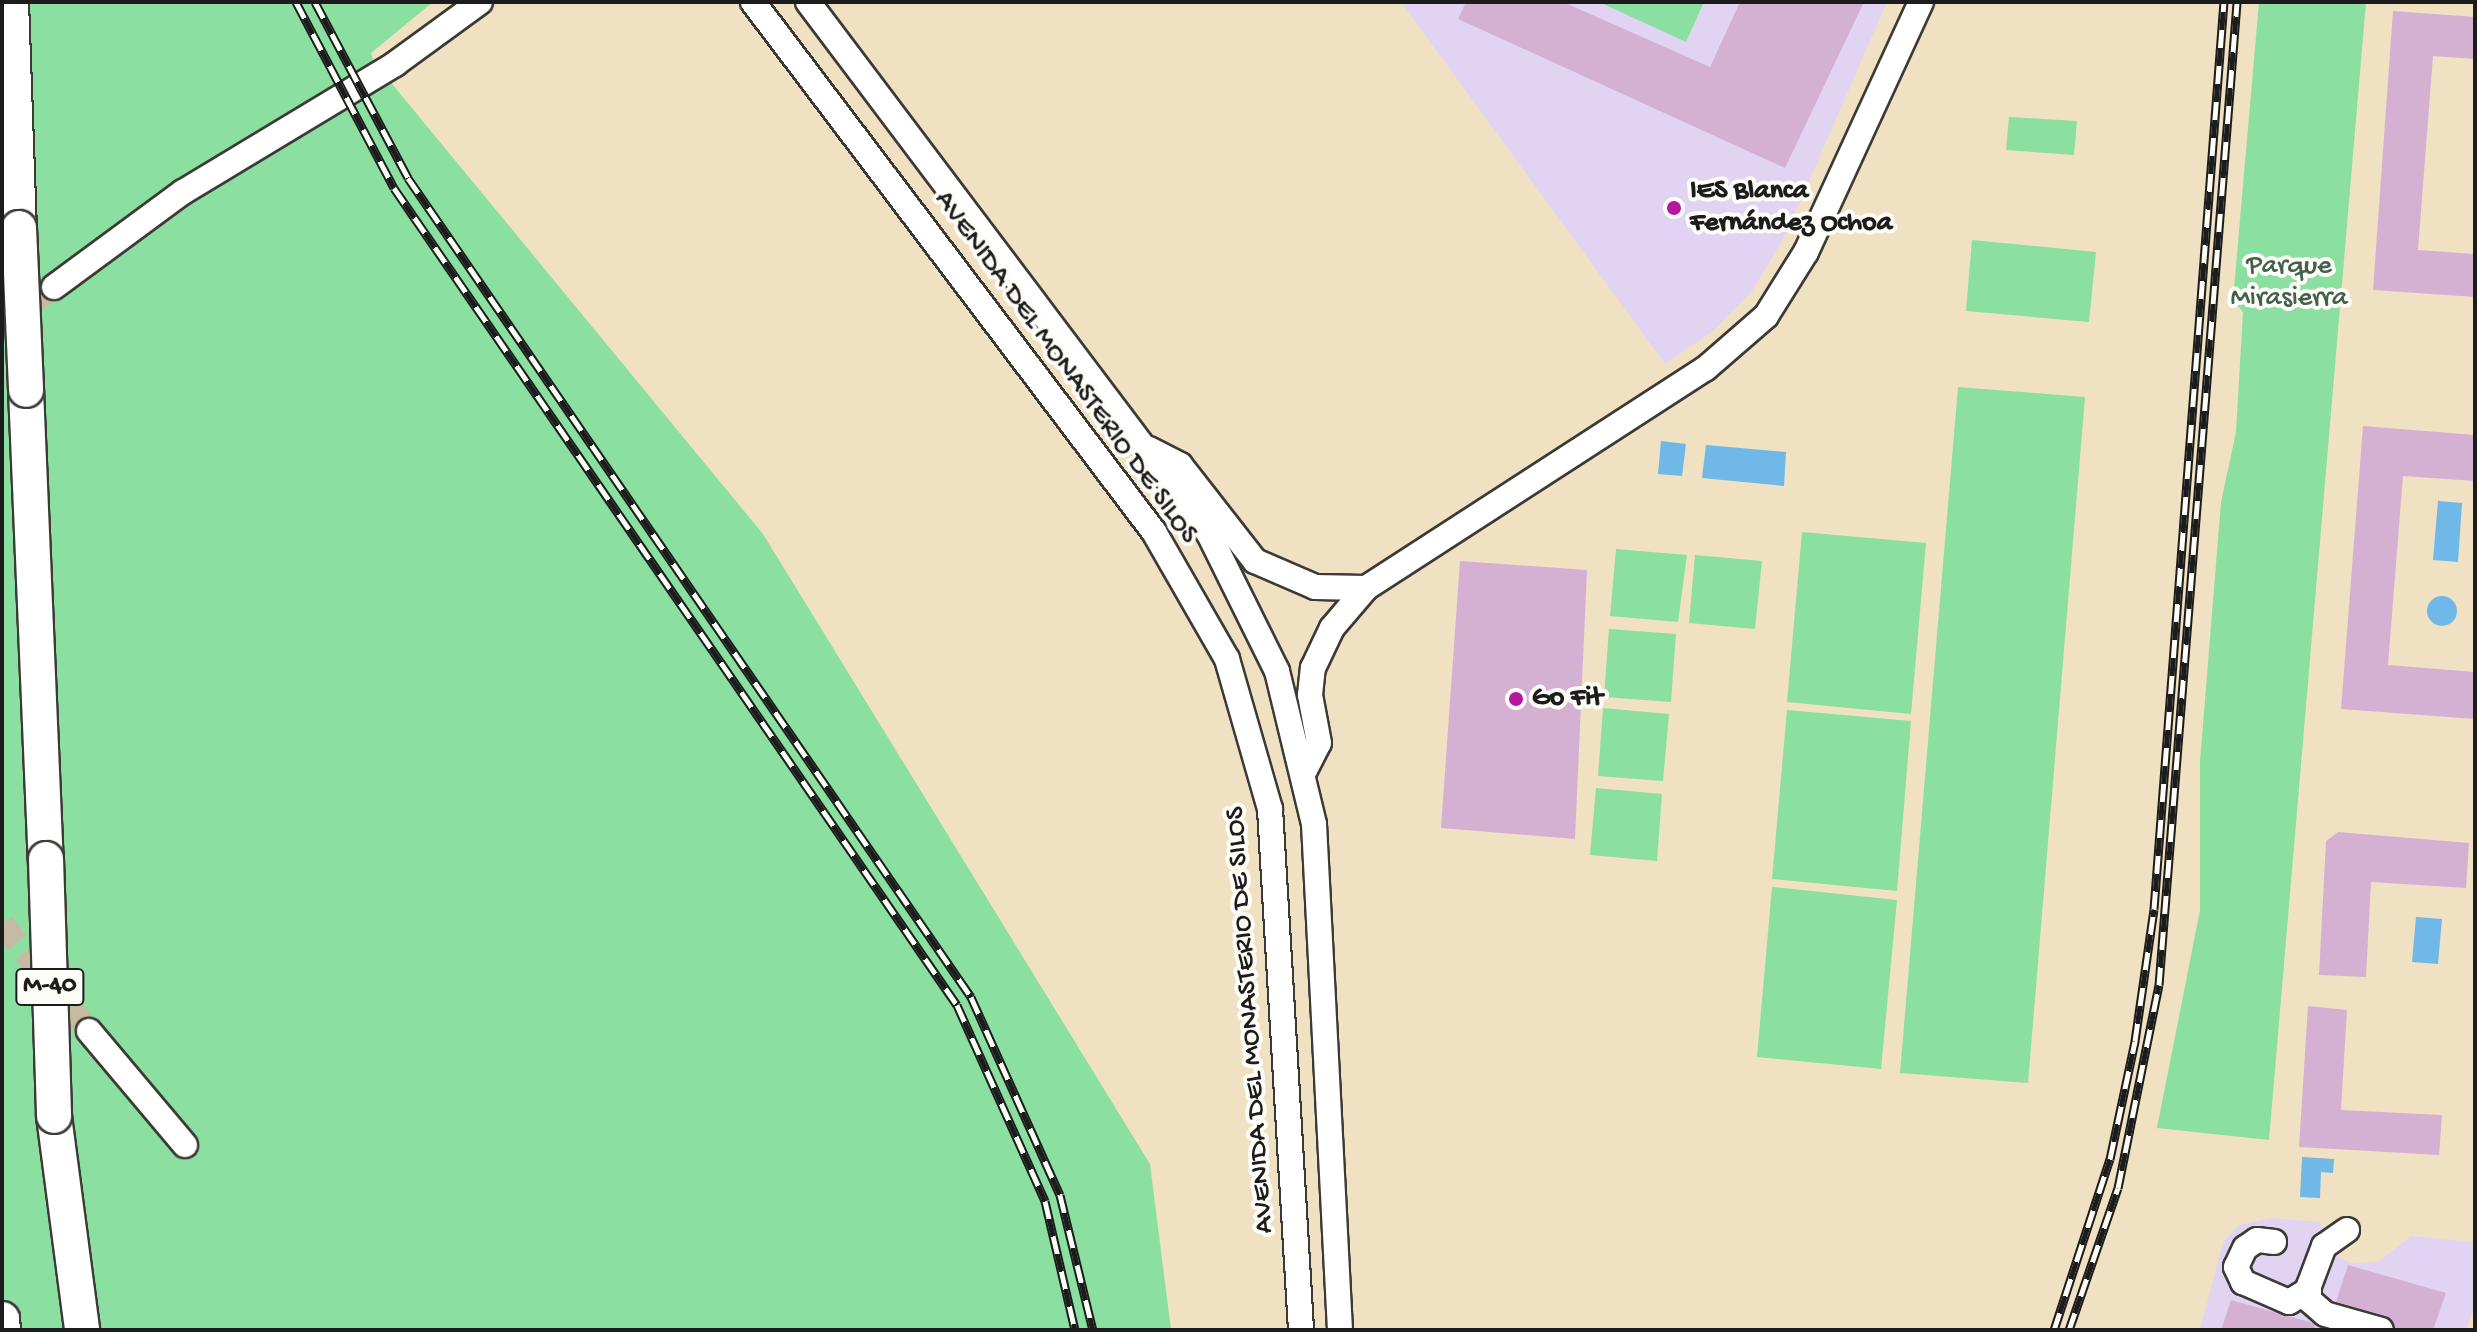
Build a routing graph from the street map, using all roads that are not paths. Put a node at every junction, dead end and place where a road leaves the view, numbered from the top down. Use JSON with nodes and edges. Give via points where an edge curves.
{"nodes":[{"id":1,"x":11,"y":2,"type":"edge"},
{"id":2,"x":480,"y":2,"type":"edge"},
{"id":3,"x":753,"y":2,"type":"edge"},
{"id":4,"x":808,"y":2,"type":"edge"},
{"id":5,"x":1921,"y":2,"type":"edge"},
{"id":6,"x":54,"y":287,"type":"tunnel mouth"},
{"id":7,"x":1143,"y":446,"type":"junction"},
{"id":8,"x":1366,"y":588,"type":"junction"},
{"id":9,"x":1305,"y":770,"type":"junction"},
{"id":10,"x":89,"y":1031,"type":"tunnel mouth"},
{"id":11,"x":54,"y":1116,"type":"junction"},
{"id":12,"x":185,"y":1145,"type":"dead end"},
{"id":13,"x":2347,"y":1230,"type":"dead end"},
{"id":14,"x":2274,"y":1242,"type":"dead end"},
{"id":15,"x":2299,"y":1296,"type":"junction"},
{"id":16,"x":2,"y":1319,"type":"edge"},
{"id":17,"x":2352,"y":1327,"type":"edge"},
{"id":18,"x":3,"y":1330,"type":"edge"},
{"id":19,"x":63,"y":1330,"type":"edge"},
{"id":20,"x":82,"y":1330,"type":"edge"},
{"id":21,"x":1301,"y":1330,"type":"edge"},
{"id":22,"x":1340,"y":1330,"type":"edge"},
{"id":23,"x":2381,"y":1330,"type":"edge"}],
"edges":[{"from":1,"to":11,"type":"highway","number":"M-40","bridge":true},
{"from":2,"to":6,"type":"street","via":[[395,64],[183,192]]},
{"from":3,"to":21,"type":"street","name":"AVENIDA DEL MONASTERIO DE SILOS","via":[[1154,532],[1227,659],[1270,809]]},
{"from":4,"to":7,"type":"street","name":"AVENIDA DEL MONASTERIO DE SILOS"},
{"from":5,"to":8,"type":"street","via":[[1811,242],[1766,316],[1705,369]]},
{"from":7,"to":8,"type":"street","via":[[1180,465],[1255,561],[1305,585]]},
{"from":7,"to":9,"type":"street","name":"AVENIDA DEL MONASTERIO DE SILOS","via":[[1209,534],[1247,605],[1277,671]]},
{"from":8,"to":9,"type":"street","via":[[1332,628],[1313,668],[1310,695],[1319,743]]},
{"from":9,"to":22,"type":"street","name":"AVENIDA DEL MONASTERIO DE SILOS","via":[[1314,824]]},
{"from":10,"to":12,"type":"street"},
{"from":11,"to":19,"type":"highway","number":"M-40"},
{"from":11,"to":20,"type":"highway"},
{"from":13,"to":15,"type":"street","via":[[2324,1246]]},
{"from":14,"to":15,"type":"street","via":[[2257,1240],[2245,1248],[2238,1275],[2249,1288]]},
{"from":15,"to":17,"type":"street"},
{"from":16,"to":18,"type":"highway"},
{"from":17,"to":23,"type":"street"}]}
